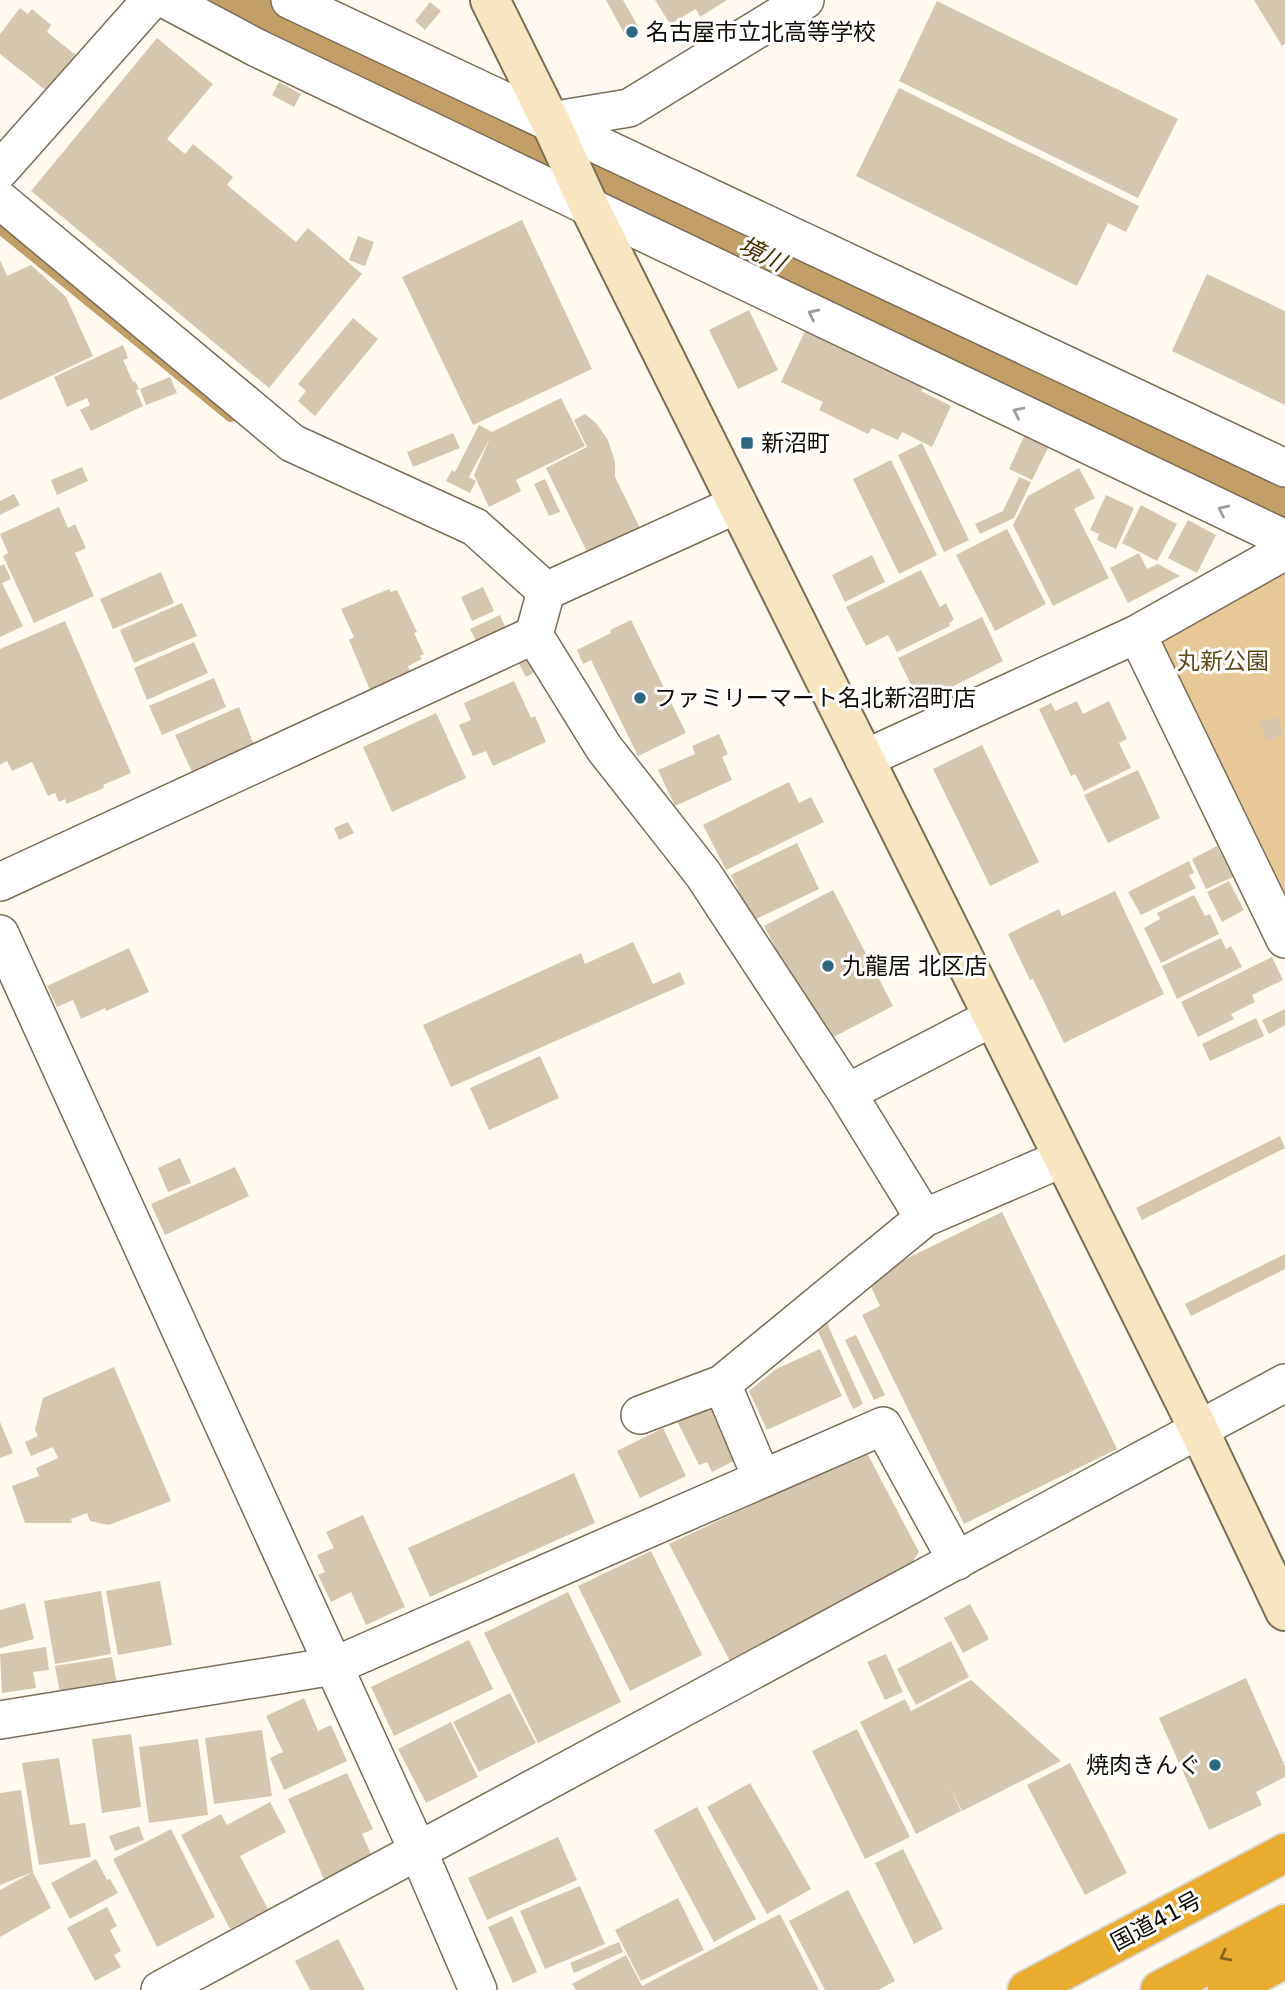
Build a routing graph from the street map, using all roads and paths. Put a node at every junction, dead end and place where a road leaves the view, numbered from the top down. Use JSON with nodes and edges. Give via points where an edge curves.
{"nodes":[{"id":1,"x":150,"y":0,"type":"edge"},
{"id":2,"x":167,"y":0,"type":"edge"},
{"id":3,"x":290,"y":0,"type":"edge"},
{"id":4,"x":490,"y":0,"type":"edge"},
{"id":5,"x":805,"y":0,"type":"edge"},
{"id":6,"x":553,"y":128,"type":"junction"},
{"id":7,"x":0,"y":170,"type":"edge"},
{"id":8,"x":0,"y":200,"type":"edge"},
{"id":9,"x":590,"y":208,"type":"junction"},
{"id":10,"x":1285,"y":468,"type":"edge"},
{"id":11,"x":737,"y":504,"type":"junction"},
{"id":12,"x":1285,"y":539,"type":"edge"},
{"id":13,"x":1285,"y":551,"type":"edge"},
{"id":14,"x":546,"y":591,"type":"junction"},
{"id":15,"x":1137,"y":634,"type":"junction"},
{"id":16,"x":534,"y":635,"type":"junction"},
{"id":17,"x":864,"y":759,"type":"junction"},
{"id":18,"x":0,"y":882,"type":"edge"},
{"id":19,"x":0,"y":934,"type":"edge"},
{"id":20,"x":1285,"y":939,"type":"edge"},
{"id":21,"x":993,"y":1017,"type":"junction"},
{"id":22,"x":847,"y":1093,"type":"junction"},
{"id":23,"x":1063,"y":1158,"type":"junction"},
{"id":24,"x":925,"y":1218,"type":"junction"},
{"id":25,"x":1285,"y":1383,"type":"edge"},
{"id":26,"x":722,"y":1384,"type":"junction"},
{"id":27,"x":640,"y":1415,"type":"dead end"},
{"id":28,"x":1199,"y":1430,"type":"junction"},
{"id":29,"x":762,"y":1479,"type":"junction"},
{"id":30,"x":957,"y":1561,"type":"junction"},
{"id":31,"x":1285,"y":1611,"type":"edge"},
{"id":32,"x":334,"y":1667,"type":"junction"},
{"id":33,"x":0,"y":1720,"type":"edge"},
{"id":34,"x":418,"y":1851,"type":"junction"},
{"id":35,"x":1285,"y":1853,"type":"edge"},
{"id":36,"x":1285,"y":1878,"type":"edge"},
{"id":37,"x":1285,"y":1924,"type":"edge"},
{"id":38,"x":1285,"y":1959,"type":"edge"},
{"id":39,"x":160,"y":1990,"type":"edge"},
{"id":40,"x":478,"y":1990,"type":"edge"},
{"id":41,"x":1027,"y":1990,"type":"edge"},
{"id":42,"x":1073,"y":1990,"type":"edge"},
{"id":43,"x":1160,"y":1990,"type":"edge"},
{"id":44,"x":1227,"y":1990,"type":"edge"}],
"edges":[{"from":1,"to":7,"type":"street"},
{"from":2,"to":9,"type":"street"},
{"from":3,"to":6,"type":"street"},
{"from":4,"to":6,"type":"street"},
{"from":5,"to":6,"type":"street","via":[[629,108]]},
{"from":6,"to":9,"type":"street"},
{"from":6,"to":10,"type":"street"},
{"from":8,"to":14,"type":"street","via":[[292,443],[475,527]]},
{"from":9,"to":11,"type":"street"},
{"from":12,"to":9,"type":"street","one_way":true},
{"from":11,"to":14,"type":"street"},
{"from":11,"to":17,"type":"street"},
{"from":13,"to":15,"type":"street"},
{"from":14,"to":16,"type":"street"},
{"from":15,"to":17,"type":"street"},
{"from":15,"to":20,"type":"street"},
{"from":16,"to":18,"type":"street"},
{"from":16,"to":22,"type":"street","via":[[604,748],[704,874]]},
{"from":17,"to":21,"type":"street"},
{"from":19,"to":32,"type":"street"},
{"from":21,"to":22,"type":"street"},
{"from":21,"to":23,"type":"street"},
{"from":22,"to":24,"type":"street"},
{"from":23,"to":24,"type":"street"},
{"from":23,"to":28,"type":"street"},
{"from":24,"to":26,"type":"street"},
{"from":25,"to":28,"type":"street"},
{"from":26,"to":27,"type":"street"},
{"from":26,"to":29,"type":"street"},
{"from":28,"to":30,"type":"street"},
{"from":28,"to":31,"type":"street"},
{"from":29,"to":30,"type":"street","via":[[883,1426]]},
{"from":29,"to":32,"type":"street"},
{"from":30,"to":34,"type":"street"},
{"from":32,"to":33,"type":"street"},
{"from":32,"to":34,"type":"street"},
{"from":34,"to":39,"type":"street"},
{"from":34,"to":40,"type":"street"},
{"from":35,"to":41,"type":"highway","name":"国道41号"},
{"from":36,"to":42,"type":"highway"},
{"from":37,"to":43,"type":"highway","one_way":true},
{"from":38,"to":44,"type":"highway"}]}
